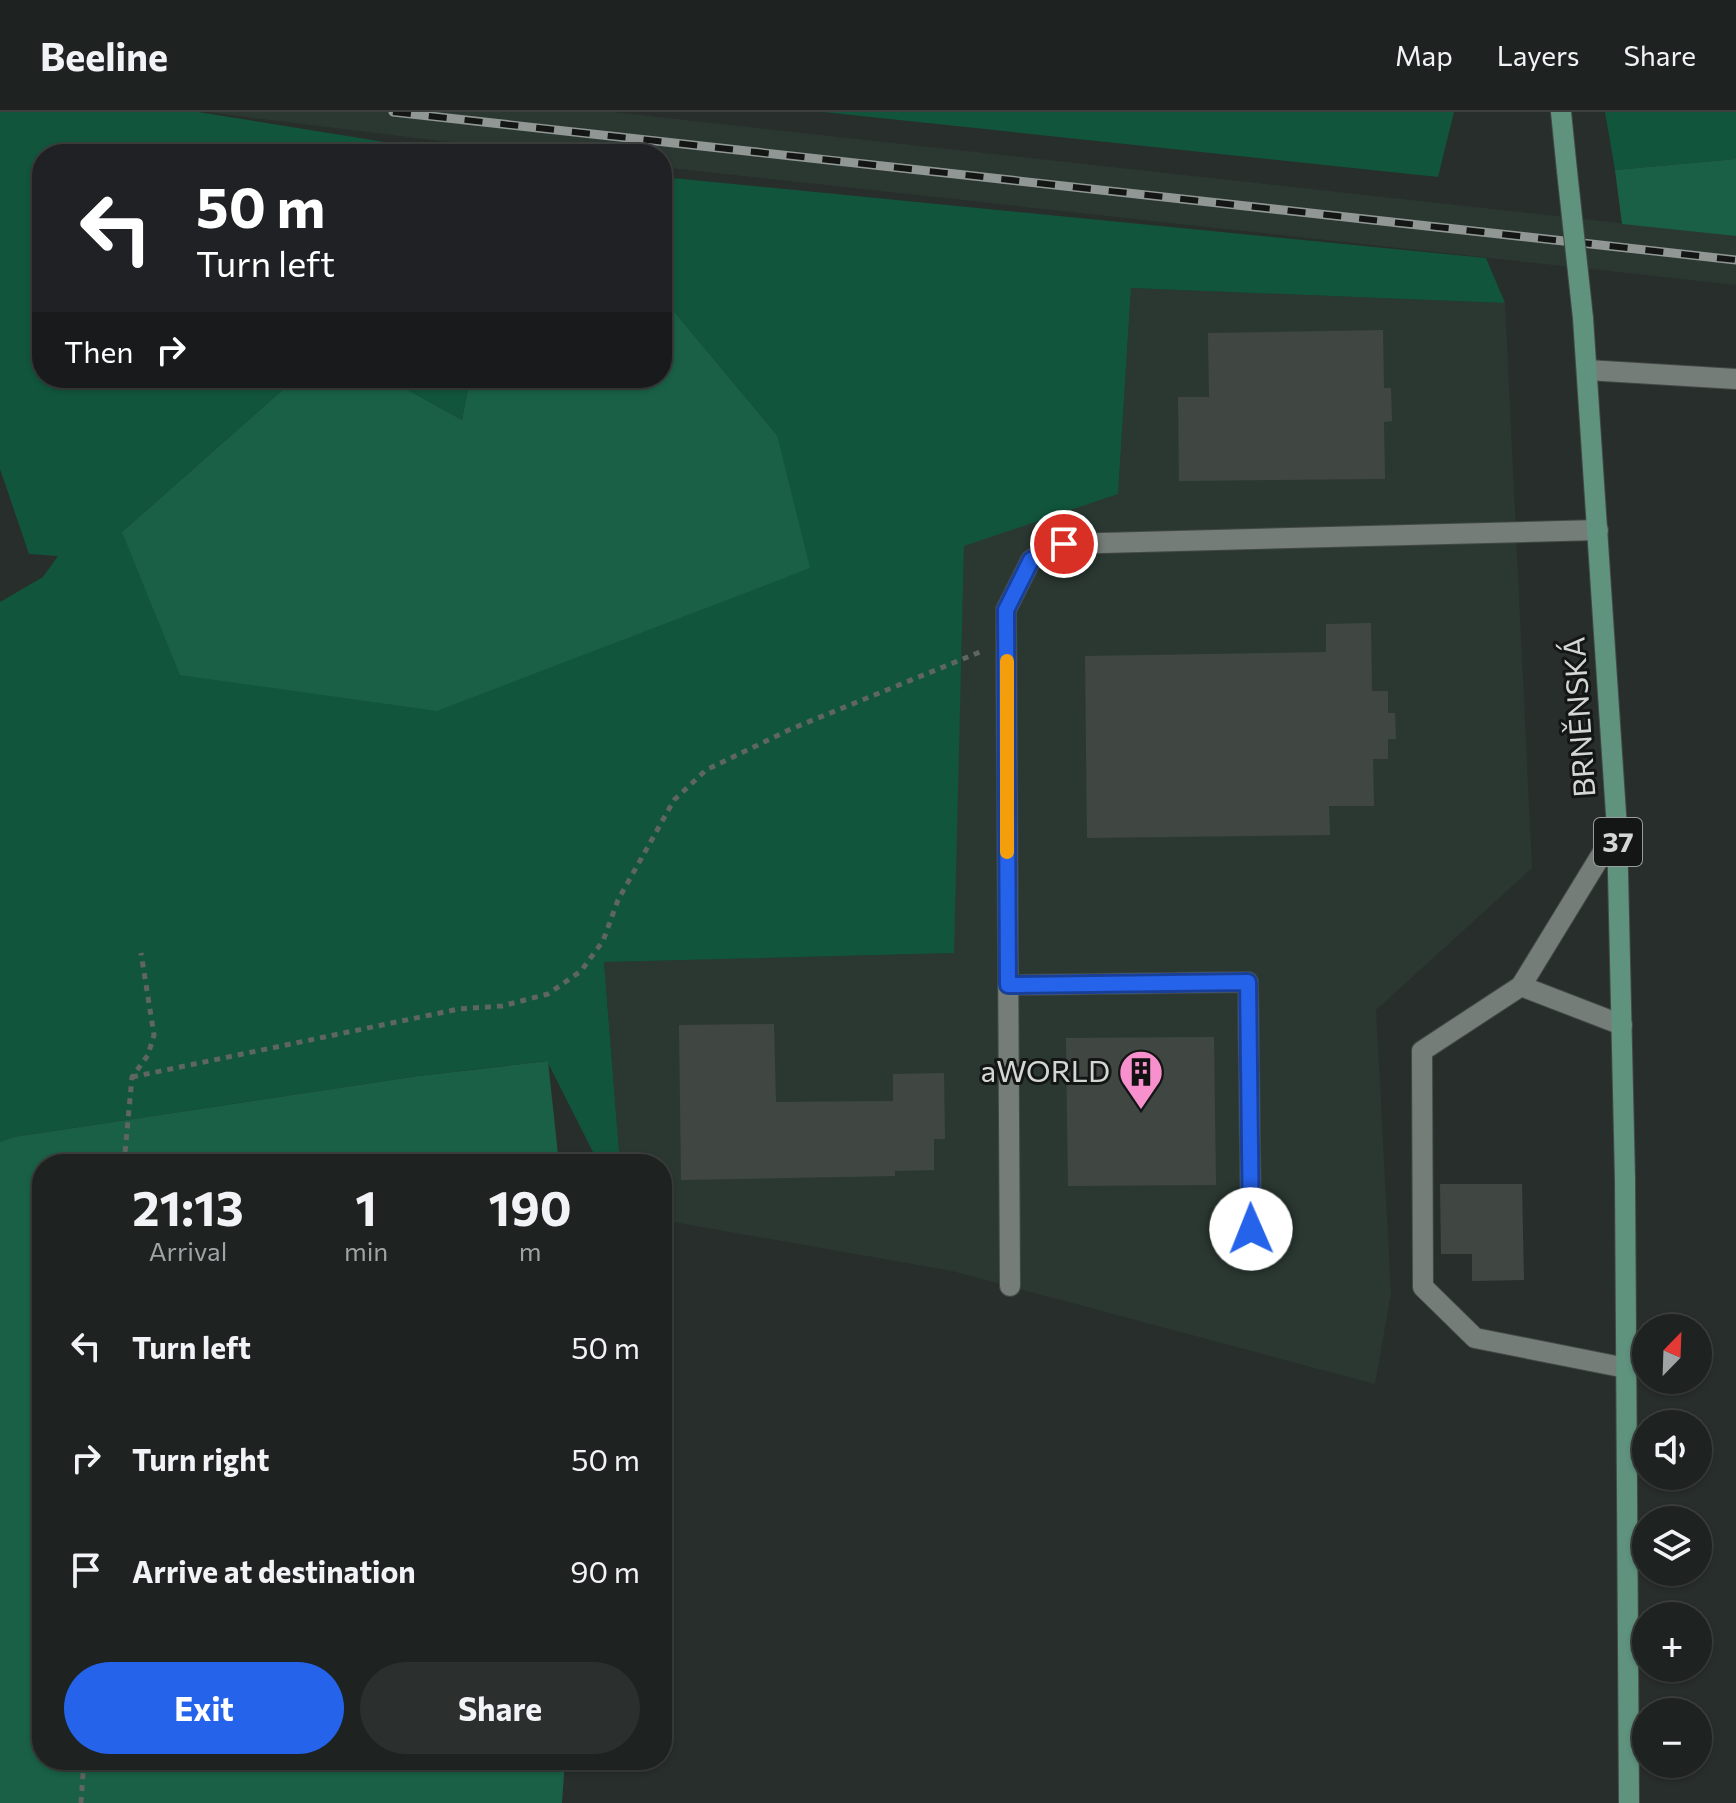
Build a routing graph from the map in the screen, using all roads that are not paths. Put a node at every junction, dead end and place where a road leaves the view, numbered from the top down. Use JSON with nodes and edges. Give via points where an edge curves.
{"nodes":[{"id":1,"x":1561,"y":112,"type":"edge"},
{"id":2,"x":1587,"y":370,"type":"junction"},
{"id":3,"x":1736,"y":379,"type":"edge"},
{"id":4,"x":1598,"y":530,"type":"junction"},
{"id":5,"x":1617,"y":829,"type":"junction"},
{"id":6,"x":1008,"y":985,"type":"junction"},
{"id":7,"x":1521,"y":986,"type":"junction"},
{"id":8,"x":1622,"y":1025,"type":"junction"},
{"id":9,"x":1251,"y":1229,"type":"dead end"},
{"id":10,"x":1010,"y":1286,"type":"dead end"},
{"id":11,"x":1626,"y":1368,"type":"junction"},
{"id":12,"x":1629,"y":1803,"type":"edge"}],
"edges":[{"from":1,"to":2,"type":"main road","name":"BRNĚNSKÁ","number":"37","bridge":true},
{"from":2,"to":3,"type":"street"},
{"from":2,"to":4,"type":"main road","name":"BRNĚNSKÁ","number":"37"},
{"from":4,"to":5,"type":"main road","name":"BRNĚNSKÁ","number":"37"},
{"from":4,"to":6,"type":"street","via":[[1064,544],[1031,560],[1006,610]]},
{"from":5,"to":7,"type":"street"},
{"from":5,"to":8,"type":"main road","name":"BRNĚNSKÁ","number":"37"},
{"from":6,"to":9,"type":"street","via":[[1248,982]]},
{"from":6,"to":10,"type":"street"},
{"from":7,"to":8,"type":"street"},
{"from":7,"to":11,"type":"street","via":[[1422,1051],[1423,1287],[1475,1338]]},
{"from":8,"to":11,"type":"main road","name":"BRNĚNSKÁ","number":"37"},
{"from":11,"to":12,"type":"main road","number":"37"}]}
